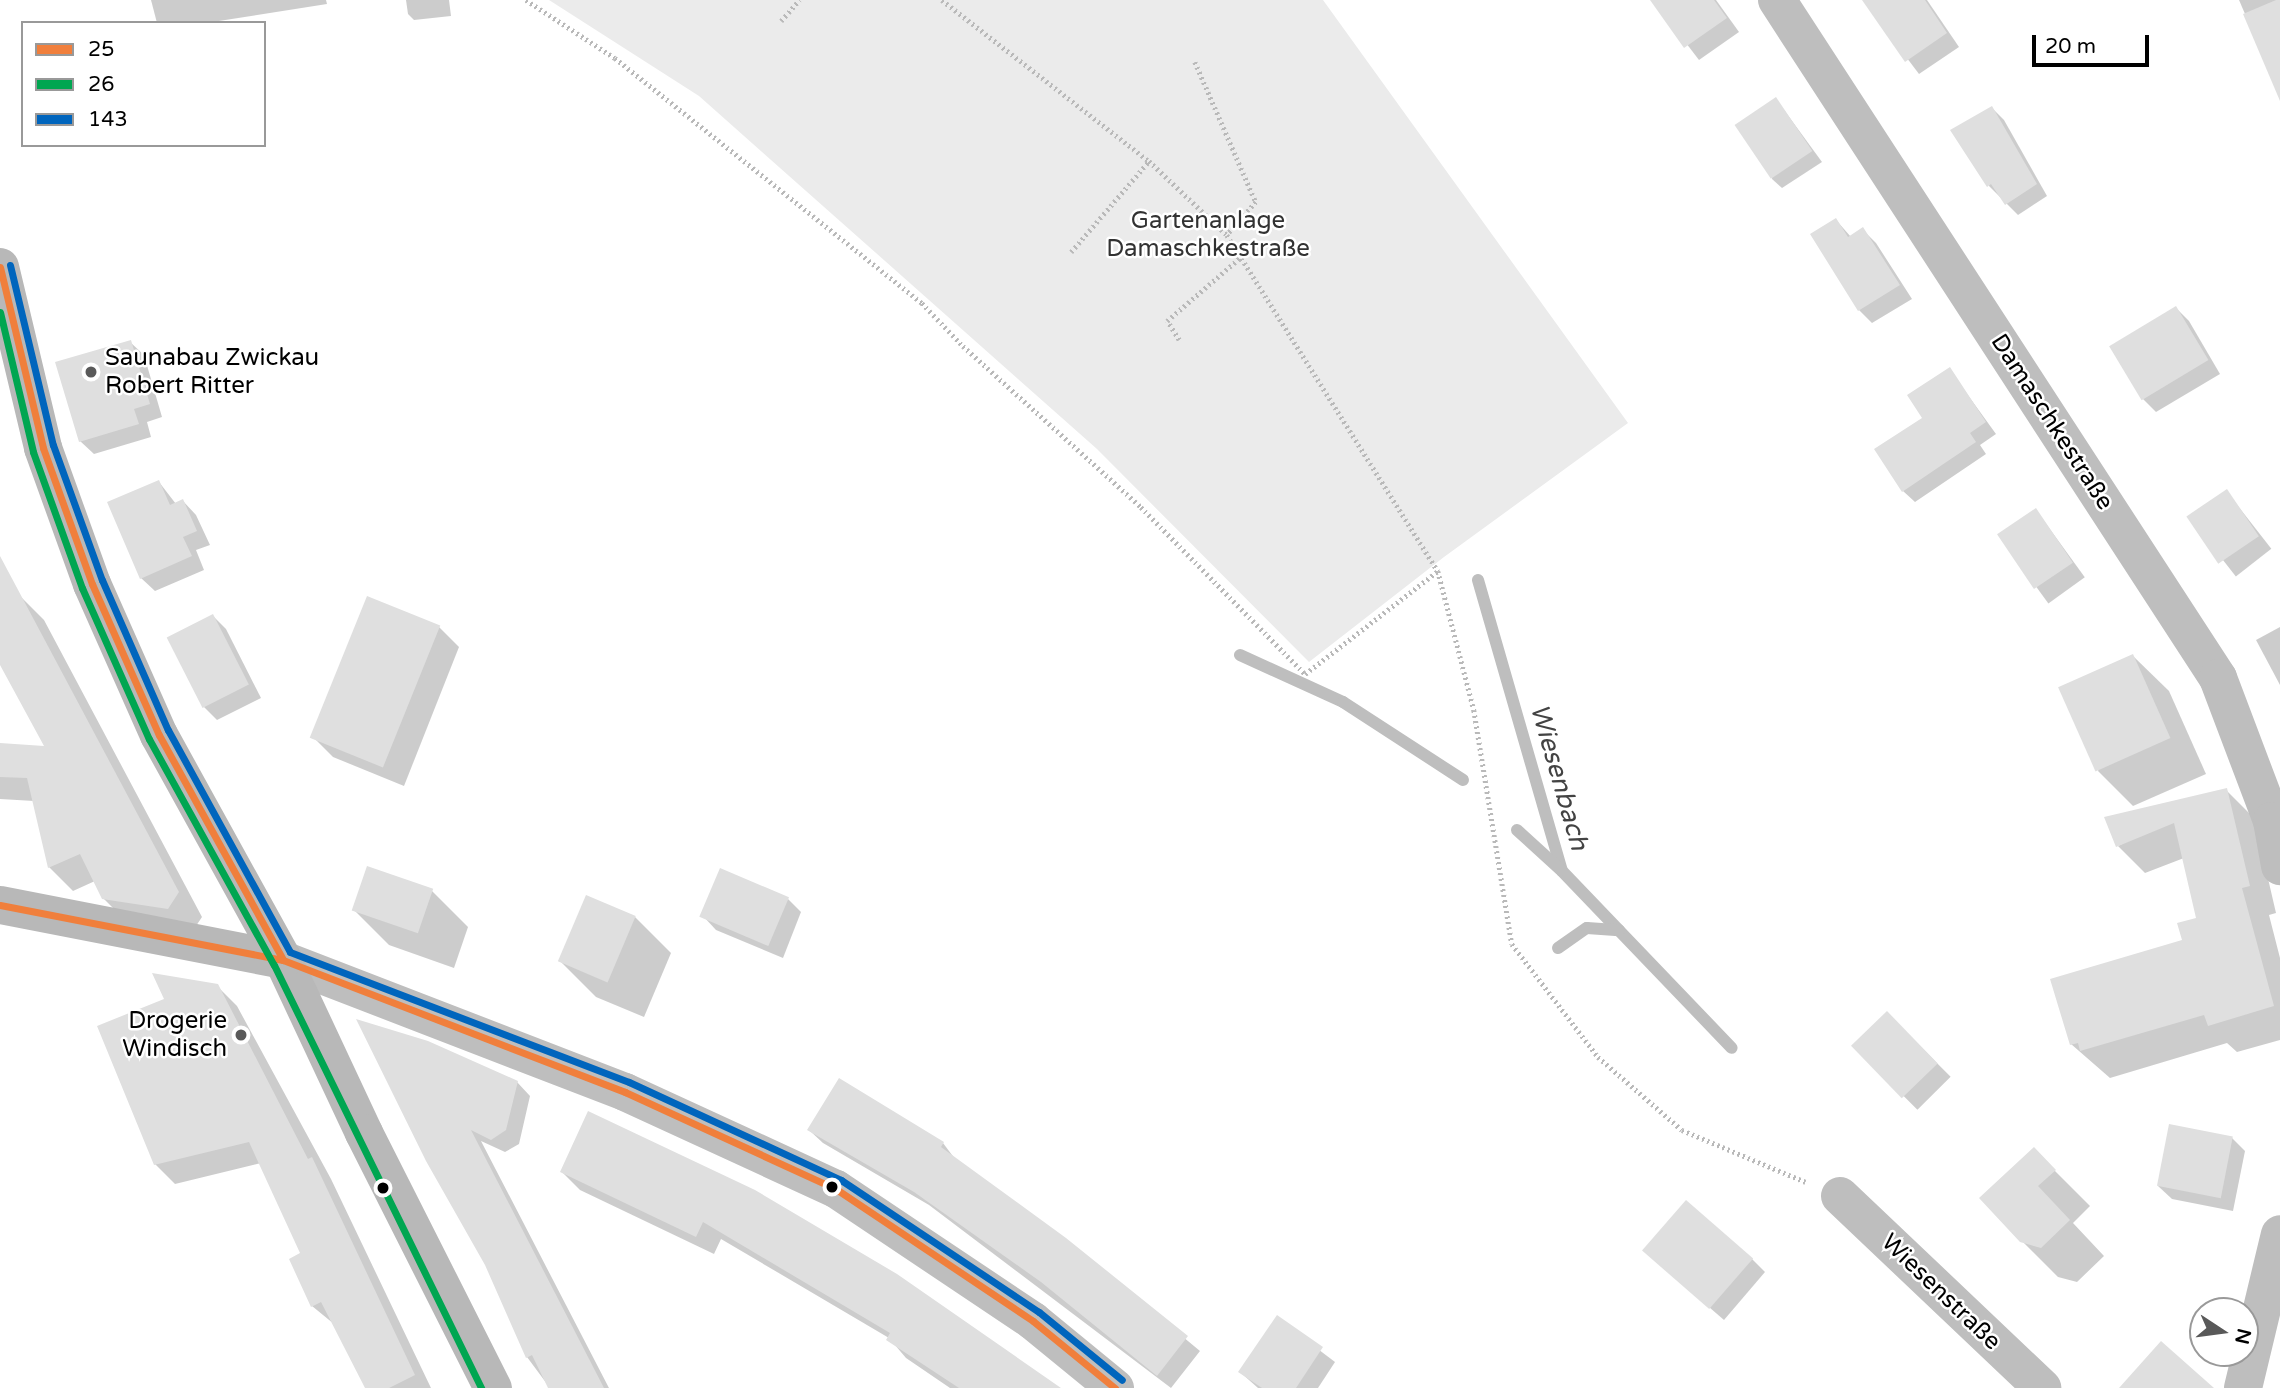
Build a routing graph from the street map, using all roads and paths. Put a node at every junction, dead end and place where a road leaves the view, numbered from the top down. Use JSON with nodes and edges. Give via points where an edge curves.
{"nodes":[{"id":1,"x":526,"y":0,"type":"edge"},
{"id":2,"x":799,"y":0,"type":"edge"},
{"id":3,"x":942,"y":0,"type":"edge"},
{"id":4,"x":1777,"y":0,"type":"edge"},
{"id":5,"x":781,"y":21,"type":"dead end"},
{"id":6,"x":1195,"y":62,"type":"dead end"},
{"id":7,"x":1149,"y":161,"type":"junction"},
{"id":8,"x":1227,"y":235,"type":"junction"},
{"id":9,"x":1071,"y":252,"type":"dead end"},
{"id":10,"x":1242,"y":256,"type":"junction"},
{"id":11,"x":0,"y":267,"type":"edge"},
{"id":12,"x":1179,"y":340,"type":"dead end"},
{"id":13,"x":1438,"y":571,"type":"junction"},
{"id":14,"x":2280,"y":866,"type":"edge"},
{"id":15,"x":0,"y":905,"type":"edge"},
{"id":16,"x":283,"y":960,"type":"junction"},
{"id":17,"x":1840,"y":1196,"type":"joint"},
{"id":18,"x":2280,"y":1234,"type":"edge"},
{"id":19,"x":2276,"y":1276,"type":"edge"},
{"id":20,"x":493,"y":1388,"type":"edge"},
{"id":21,"x":1115,"y":1388,"type":"edge"},
{"id":22,"x":2042,"y":1388,"type":"edge"},
{"id":23,"x":2243,"y":1388,"type":"edge"}],
"edges":[{"from":1,"to":13,"type":"path","via":[[615,58],[922,303],[1140,507],[1305,674]]},
{"from":2,"to":5,"type":"path"},
{"from":3,"to":7,"type":"path"},
{"from":4,"to":14,"type":"street","name":"Damaschkestraße","via":[[2218,678],[2272,821]]},
{"from":6,"to":8,"type":"path","via":[[1256,202]]},
{"from":7,"to":8,"type":"path"},
{"from":7,"to":9,"type":"path"},
{"from":8,"to":10,"type":"path"},
{"from":10,"to":12,"type":"path","via":[[1167,321]]},
{"from":10,"to":13,"type":"path"},
{"from":11,"to":16,"type":"main road","via":[[43,448],[92,584],[159,735]]},
{"from":13,"to":17,"type":"path","via":[[1474,710],[1512,944],[1598,1057],[1682,1130]]},
{"from":15,"to":16,"type":"main road"},
{"from":16,"to":20,"type":"main road","via":[[441,1290]]},
{"from":16,"to":21,"type":"street","via":[[625,1092],[836,1189],[1032,1321]]},
{"from":17,"to":22,"type":"street","name":"Wiesenstraße"},
{"from":18,"to":19,"type":"street"},
{"from":19,"to":23,"type":"street"}]}
